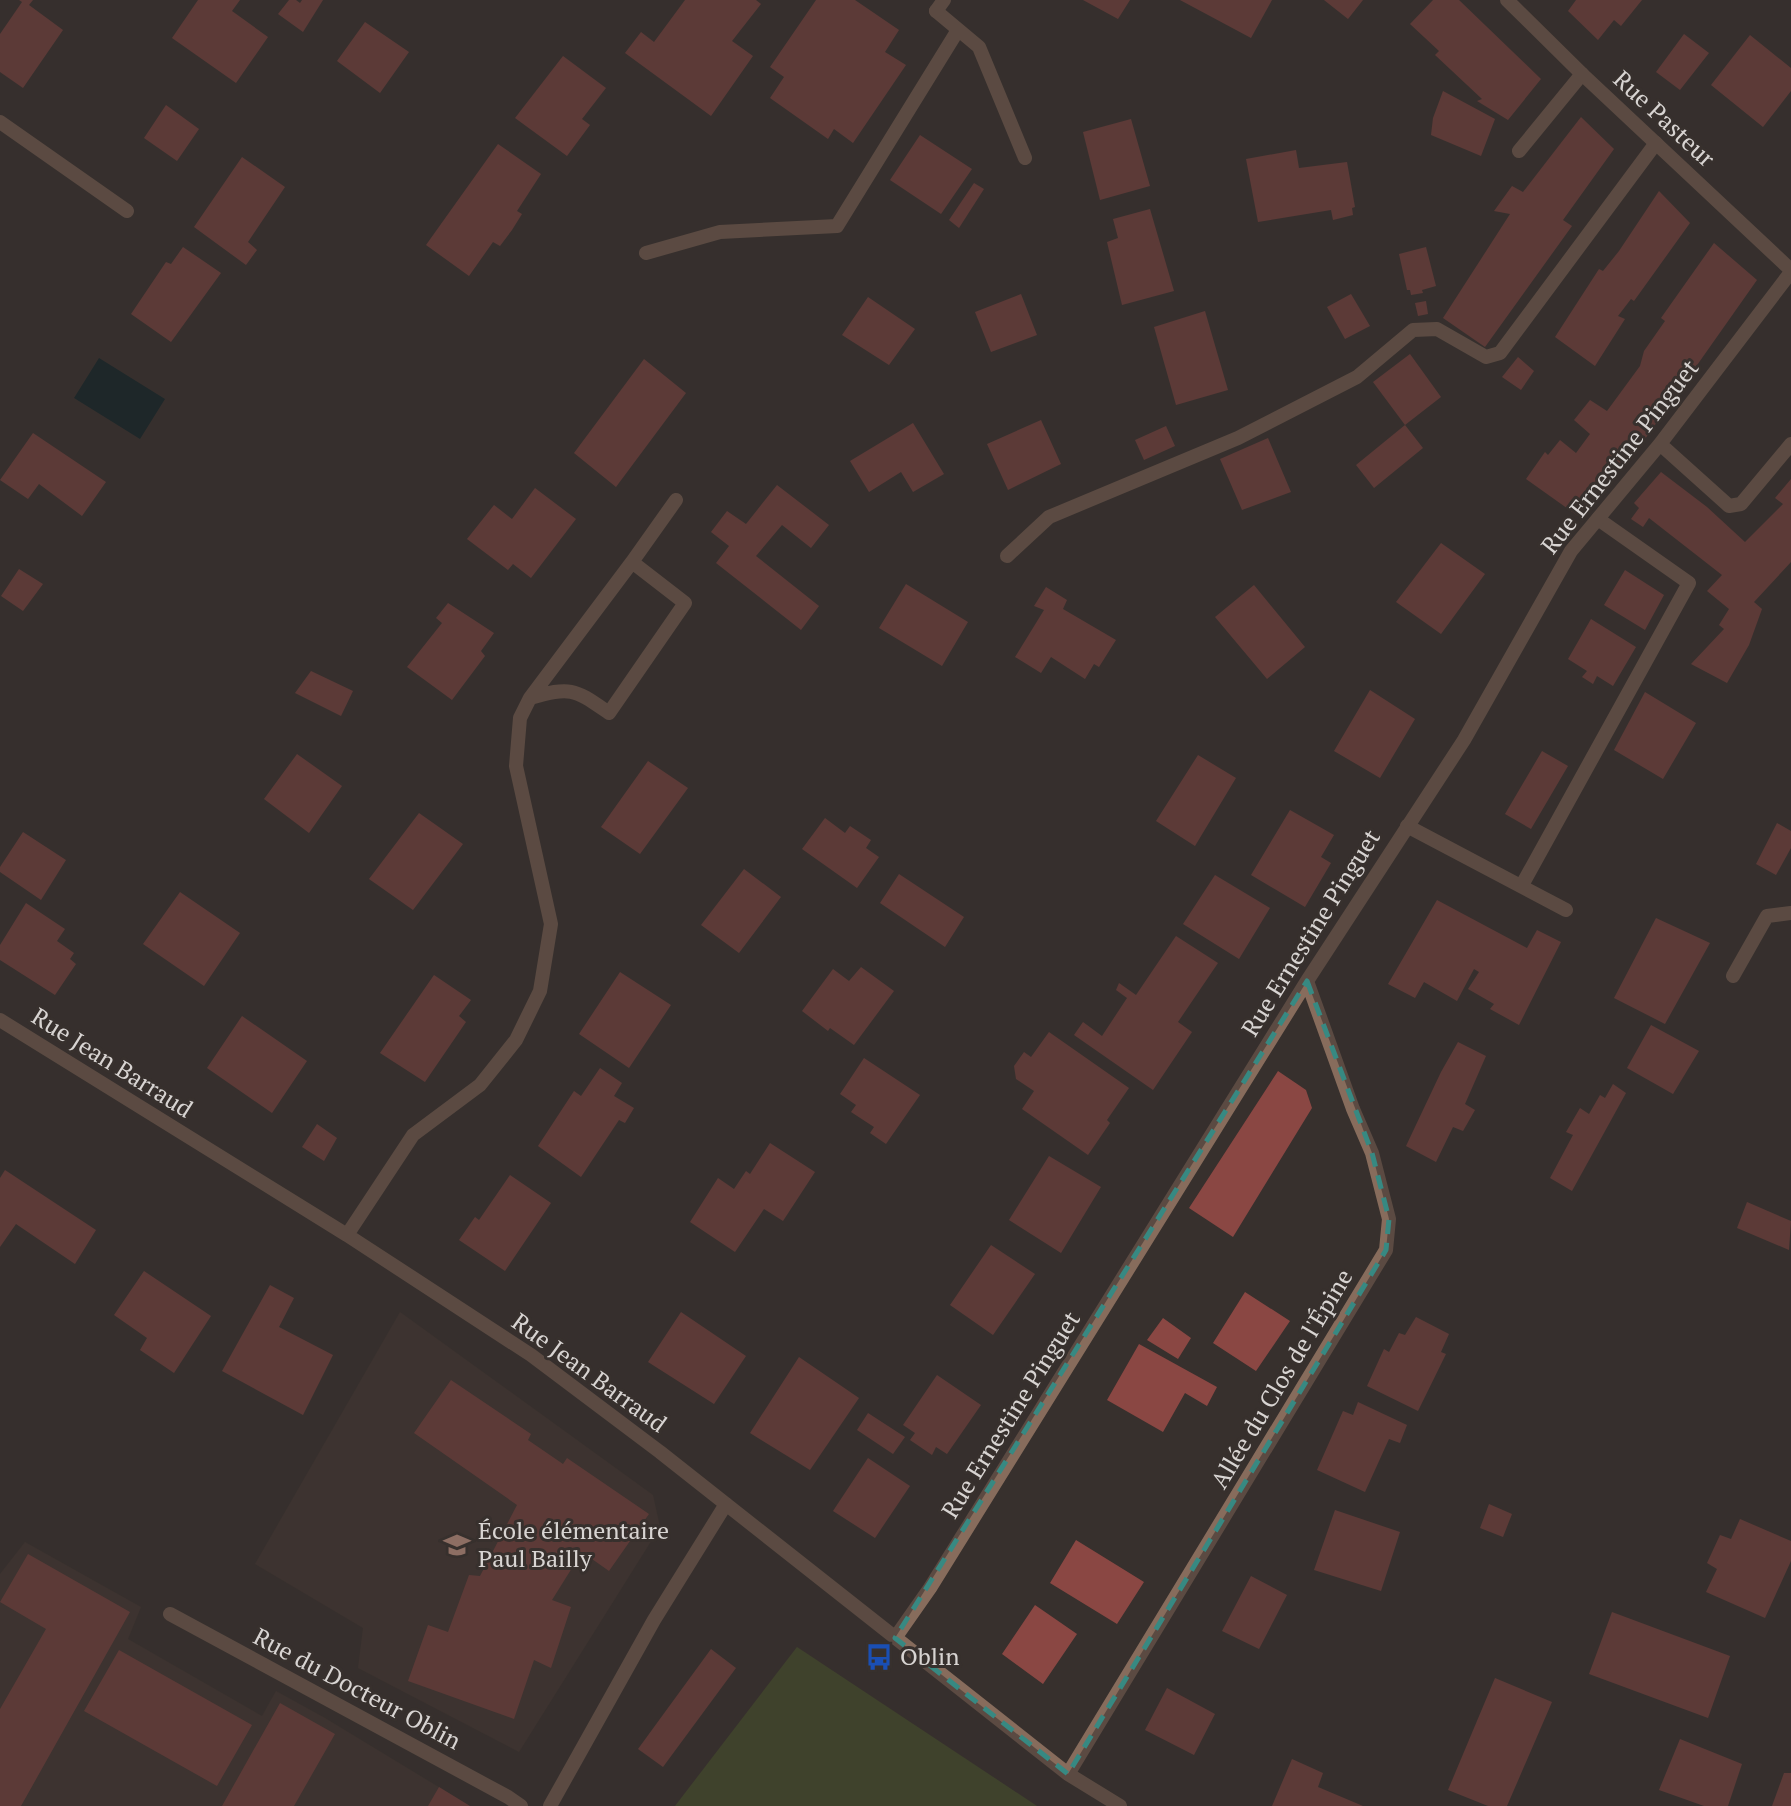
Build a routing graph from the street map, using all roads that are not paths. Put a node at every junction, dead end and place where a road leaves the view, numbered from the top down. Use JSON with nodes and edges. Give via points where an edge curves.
{"nodes":[{"id":1,"x":1507,"y":0,"type":"edge"},
{"id":2,"x":940,"y":6,"type":"edge"},
{"id":3,"x":958,"y":30,"type":"junction"},
{"id":4,"x":1582,"y":74,"type":"junction"},
{"id":5,"x":0,"y":122,"type":"edge"},
{"id":6,"x":1656,"y":143,"type":"junction"},
{"id":7,"x":1519,"y":151,"type":"dead end"},
{"id":8,"x":1025,"y":158,"type":"dead end"},
{"id":9,"x":127,"y":211,"type":"dead end"},
{"id":10,"x":646,"y":253,"type":"dead end"},
{"id":11,"x":1791,"y":271,"type":"edge"},
{"id":12,"x":1660,"y":444,"type":"junction"},
{"id":13,"x":1791,"y":444,"type":"edge"},
{"id":14,"x":676,"y":500,"type":"dead end"},
{"id":15,"x":1598,"y":519,"type":"junction"},
{"id":16,"x":1007,"y":556,"type":"dead end"},
{"id":17,"x":632,"y":562,"type":"junction"},
{"id":18,"x":530,"y":698,"type":"junction"},
{"id":19,"x":1407,"y":826,"type":"junction"},
{"id":20,"x":1522,"y":885,"type":"junction"},
{"id":21,"x":1566,"y":909,"type":"dead end"},
{"id":22,"x":1791,"y":914,"type":"edge"},
{"id":23,"x":1733,"y":976,"type":"dead end"},
{"id":24,"x":1307,"y":981,"type":"junction"},
{"id":25,"x":0,"y":1020,"type":"edge"},
{"id":26,"x":347,"y":1235,"type":"junction"},
{"id":27,"x":726,"y":1504,"type":"junction"},
{"id":28,"x":170,"y":1614,"type":"dead end"},
{"id":29,"x":895,"y":1638,"type":"junction"},
{"id":30,"x":1068,"y":1774,"type":"junction"},
{"id":31,"x":521,"y":1806,"type":"edge"},
{"id":32,"x":550,"y":1806,"type":"edge"},
{"id":33,"x":1120,"y":1806,"type":"edge"}],
"edges":[{"from":1,"to":4,"type":"street","name":"Rue Pasteur"},
{"from":2,"to":3,"type":"street"},
{"from":3,"to":8,"type":"street","via":[[979,47]]},
{"from":3,"to":10,"type":"street","via":[[837,226],[720,232]]},
{"from":4,"to":6,"type":"street","name":"Rue Pasteur"},
{"from":4,"to":7,"type":"street"},
{"from":5,"to":9,"type":"street"},
{"from":6,"to":11,"type":"street","name":"Rue Pasteur"},
{"from":6,"to":16,"type":"street","via":[[1500,353],[1486,357],[1437,329],[1413,330],[1357,377],[1238,438],[1049,517]]},
{"from":11,"to":12,"type":"street","name":"Rue Ernestine Pinguet"},
{"from":12,"to":13,"type":"street","via":[[1729,506],[1741,505]]},
{"from":12,"to":15,"type":"street","name":"Rue Ernestine Pinguet"},
{"from":14,"to":17,"type":"street"},
{"from":15,"to":19,"type":"street","name":"Rue Ernestine Pinguet","via":[[1571,551],[1464,740]]},
{"from":15,"to":20,"type":"street","via":[[1689,583]]},
{"from":17,"to":18,"type":"street"},
{"from":17,"to":18,"type":"street","via":[[685,603],[609,713],[581,693],[559,690]]},
{"from":18,"to":26,"type":"street","via":[[520,718],[516,766],[551,924],[540,991],[516,1040],[480,1085],[413,1135]]},
{"from":19,"to":20,"type":"street"},
{"from":19,"to":24,"type":"street","name":"Rue Ernestine Pinguet"},
{"from":20,"to":21,"type":"street"},
{"from":22,"to":23,"type":"street","via":[[1767,916]]},
{"from":24,"to":29,"type":"street","name":"Rue Ernestine Pinguet"},
{"from":24,"to":30,"type":"street","name":"Allée du Clos de l'Épine","via":[[1372,1153],[1390,1219],[1386,1250]]},
{"from":25,"to":26,"type":"street","name":"Rue Jean Barraud"},
{"from":26,"to":27,"type":"street","name":"Rue Jean Barraud","via":[[531,1355]]},
{"from":27,"to":29,"type":"street","name":"Rue Jean Barraud"},
{"from":27,"to":32,"type":"street","via":[[654,1620]]},
{"from":28,"to":31,"type":"street","name":"Rue du Docteur Oblin"},
{"from":29,"to":30,"type":"street","name":"Rue Jean Barraud"},
{"from":30,"to":33,"type":"street","name":"Rue Jean Barraud"}]}
